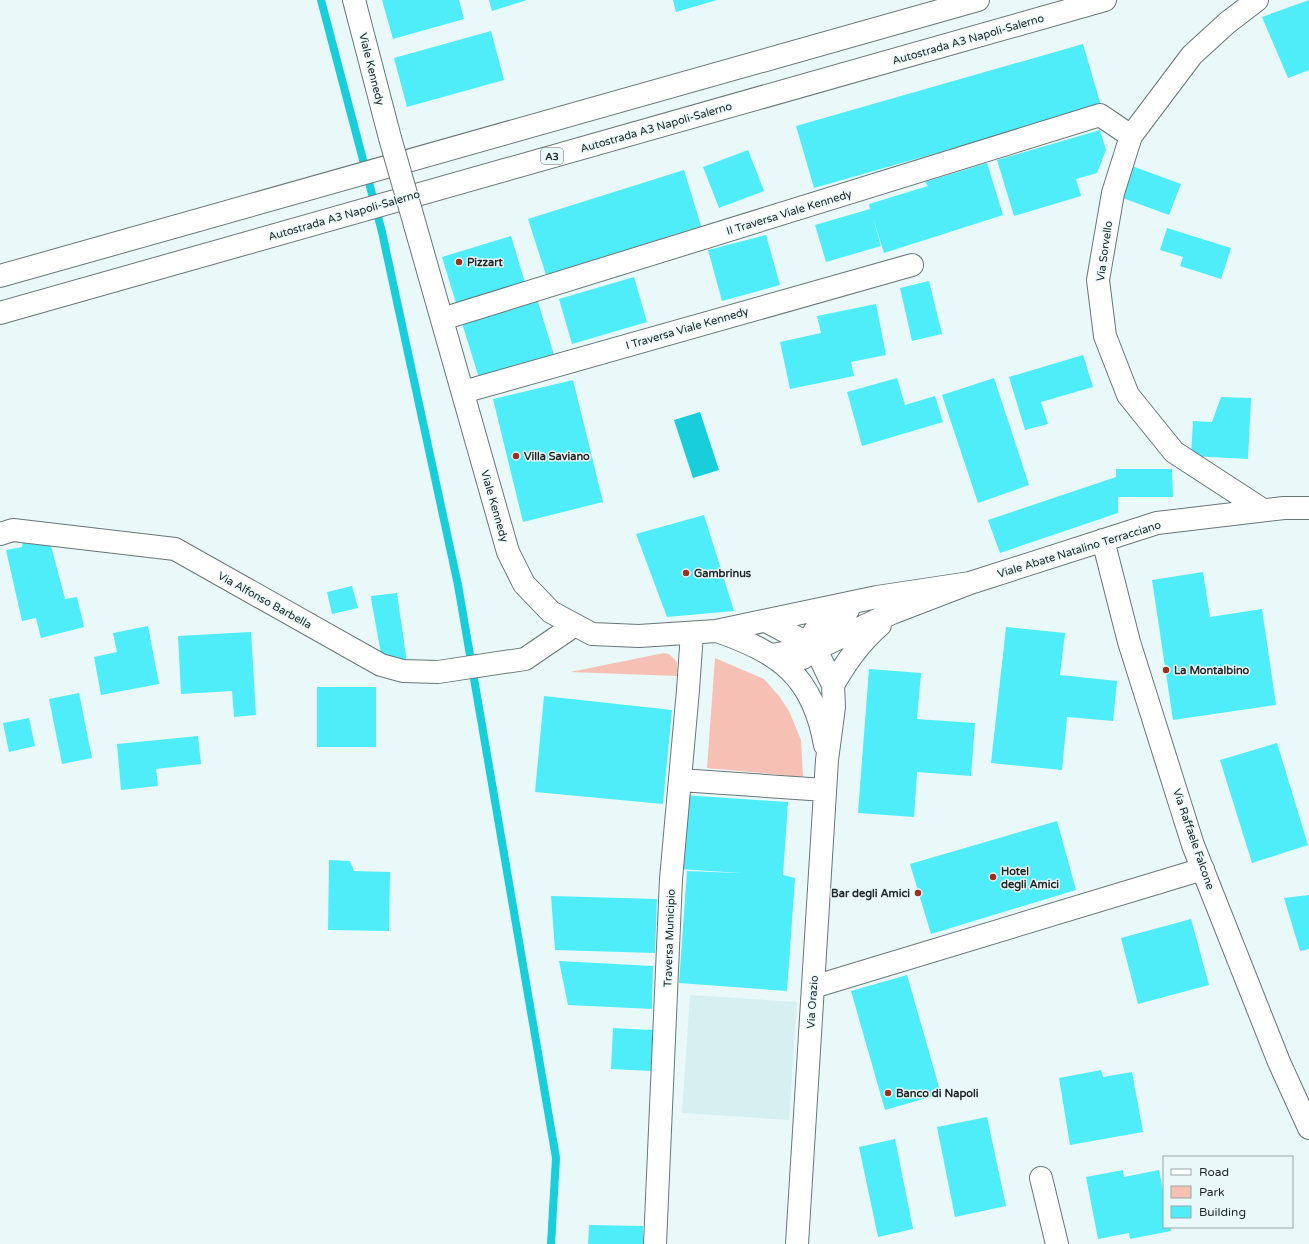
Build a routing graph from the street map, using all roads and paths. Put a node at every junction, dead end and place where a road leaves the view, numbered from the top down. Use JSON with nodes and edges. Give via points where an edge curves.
{"nodes":[{"id":1,"x":354,"y":0,"type":"edge"},
{"id":2,"x":978,"y":0,"type":"edge"},
{"id":3,"x":1105,"y":0,"type":"edge"},
{"id":4,"x":1257,"y":0,"type":"edge"},
{"id":5,"x":1131,"y":136,"type":"junction"},
{"id":6,"x":912,"y":265,"type":"dead end"},
{"id":7,"x":0,"y":276,"type":"edge"},
{"id":8,"x":0,"y":313,"type":"edge"},
{"id":9,"x":442,"y":319,"type":"junction"},
{"id":10,"x":463,"y":392,"type":"junction"},
{"id":11,"x":1309,"y":508,"type":"edge"},
{"id":12,"x":1263,"y":510,"type":"junction"},
{"id":13,"x":0,"y":534,"type":"edge"},
{"id":14,"x":1103,"y":540,"type":"junction"},
{"id":15,"x":970,"y":583,"type":"junction"},
{"id":16,"x":877,"y":597,"type":"junction"},
{"id":17,"x":892,"y":613,"type":"junction"},
{"id":18,"x":766,"y":621,"type":"junction"},
{"id":19,"x":575,"y":625,"type":"junction"},
{"id":20,"x":716,"y":631,"type":"junction"},
{"id":21,"x":692,"y":633,"type":"junction"},
{"id":22,"x":809,"y":649,"type":"junction"},
{"id":23,"x":772,"y":655,"type":"junction"},
{"id":24,"x":794,"y":671,"type":"junction"},
{"id":25,"x":833,"y":685,"type":"junction"},
{"id":26,"x":827,"y":760,"type":"junction"},
{"id":27,"x":680,"y":780,"type":"junction"},
{"id":28,"x":825,"y":790,"type":"junction"},
{"id":29,"x":1203,"y":869,"type":"junction"},
{"id":30,"x":813,"y":987,"type":"junction"},
{"id":31,"x":1309,"y":1128,"type":"edge"},
{"id":32,"x":1042,"y":1178,"type":"dead end"},
{"id":33,"x":656,"y":1244,"type":"edge"},
{"id":34,"x":797,"y":1244,"type":"edge"},
{"id":35,"x":1057,"y":1244,"type":"edge"}],
"edges":[{"from":1,"to":9,"type":"main road","name":"Viale Kennedy","bridge":true},
{"from":2,"to":7,"type":"main road"},
{"from":3,"to":8,"type":"main road","name":"Autostrada A3 Napoli-Salerno","number":"A3"},
{"from":4,"to":5,"type":"main road","name":"Via Sorvello","via":[[1192,55]]},
{"from":5,"to":9,"type":"main road","name":"II Traversa Viale Kennedy","via":[[1100,115]]},
{"from":5,"to":12,"type":"main road","name":"Via Sorvello","via":[[1112,193],[1098,280],[1105,336],[1128,395],[1174,452]]},
{"from":6,"to":10,"type":"main road","name":"I Traversa Viale Kennedy"},
{"from":9,"to":10,"type":"main road","name":"Viale Kennedy"},
{"from":10,"to":19,"type":"main road","name":"Viale Kennedy","via":[[508,552],[524,584],[551,612]]},
{"from":11,"to":12,"type":"main road","name":"Viale Abate Natalino Terracciano"},
{"from":12,"to":14,"type":"main road","name":"Viale Abate Natalino Terracciano","via":[[1156,523]]},
{"from":13,"to":19,"type":"main road","name":"Via Alfonso Barbella","via":[[14,530],[175,549],[381,665],[403,671],[438,672],[518,660]]},
{"from":14,"to":15,"type":"main road","name":"Viale Abate Natalino Terracciano"},
{"from":14,"to":29,"type":"main road","name":"Via Raffaele Falcone","via":[[1129,642]]},
{"from":15,"to":16,"type":"main road"},
{"from":15,"to":17,"type":"main road"},
{"from":16,"to":18,"type":"main road","name":"Viale Kennedy"},
{"from":16,"to":22,"type":"main road","via":[[832,618],[814,631]]},
{"from":17,"to":22,"type":"main road","via":[[822,646]]},
{"from":17,"to":25,"type":"main road","via":[[862,642]]},
{"from":18,"to":20,"type":"main road","name":"Viale Kennedy"},
{"from":18,"to":22,"type":"main road","via":[[803,641]]},
{"from":19,"to":21,"type":"main road","name":"Viale Kennedy","via":[[592,634],[639,636]]},
{"from":20,"to":21,"type":"main road","name":"Viale Kennedy"},
{"from":20,"to":23,"type":"main road","via":[[750,642]]},
{"from":21,"to":27,"type":"main road","name":"Traversa Municipio"},
{"from":22,"to":23,"type":"main road"},
{"from":22,"to":24,"type":"main road"},
{"from":22,"to":25,"type":"main road","via":[[820,660]]},
{"from":23,"to":24,"type":"main road"},
{"from":24,"to":26,"type":"main road","via":[[809,696],[821,725]]},
{"from":25,"to":26,"type":"main road","via":[[834,707]]},
{"from":26,"to":28,"type":"main road","name":"Via Orazio"},
{"from":27,"to":28,"type":"main road"},
{"from":27,"to":33,"type":"main road","name":"Traversa Municipio","via":[[671,879]]},
{"from":28,"to":30,"type":"main road","name":"Via Orazio"},
{"from":29,"to":30,"type":"main road"},
{"from":29,"to":31,"type":"main road","name":"Via Raffaele Falcone"},
{"from":30,"to":34,"type":"main road","name":"Via Orazio"},
{"from":32,"to":35,"type":"main road"}]}
